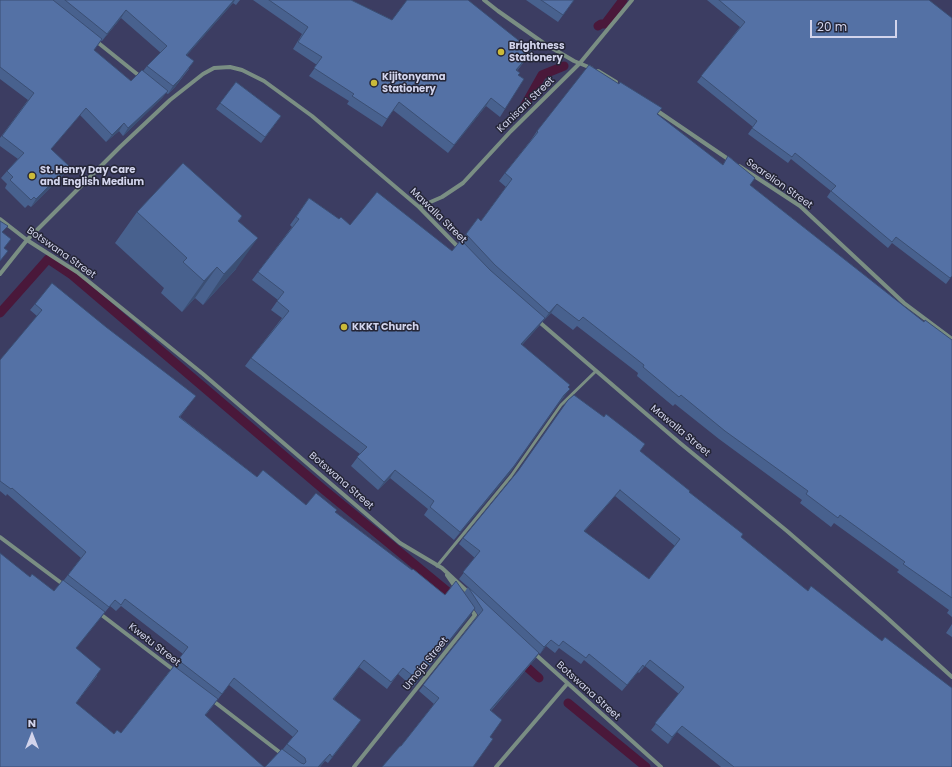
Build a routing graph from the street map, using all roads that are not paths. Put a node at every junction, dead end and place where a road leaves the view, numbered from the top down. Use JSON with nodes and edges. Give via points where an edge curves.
{"nodes":[{"id":1,"x":484,"y":0,"type":"edge"},
{"id":2,"x":632,"y":0,"type":"edge"},
{"id":3,"x":92,"y":38,"type":"edge"},
{"id":4,"x":580,"y":63,"type":"junction"},
{"id":5,"x":146,"y":81,"type":"edge"},
{"id":6,"x":622,"y":87,"type":"edge"},
{"id":7,"x":164,"y":95,"type":"edge"},
{"id":8,"x":170,"y":100,"type":"junction"},
{"id":9,"x":653,"y":108,"type":"edge"},
{"id":10,"x":419,"y":207,"type":"junction"},
{"id":11,"x":0,"y":220,"type":"edge"},
{"id":12,"x":27,"y":240,"type":"junction"},
{"id":13,"x":465,"y":254,"type":"edge"},
{"id":14,"x":0,"y":274,"type":"edge"},
{"id":15,"x":534,"y":318,"type":"edge"},
{"id":16,"x":952,"y":339,"type":"edge"},
{"id":17,"x":596,"y":371,"type":"junction"},
{"id":18,"x":0,"y":537,"type":"edge"},
{"id":19,"x":437,"y":566,"type":"junction"},
{"id":20,"x":442,"y":568,"type":"junction"},
{"id":21,"x":66,"y":587,"type":"edge"},
{"id":22,"x":458,"y":592,"type":"edge"},
{"id":23,"x":476,"y":600,"type":"edge"},
{"id":24,"x":467,"y":603,"type":"edge"},
{"id":25,"x":98,"y":611,"type":"edge"},
{"id":26,"x":533,"y":652,"type":"edge"},
{"id":27,"x":179,"y":674,"type":"edge"},
{"id":28,"x":952,"y":677,"type":"edge"},
{"id":29,"x":567,"y":684,"type":"junction"},
{"id":30,"x":210,"y":699,"type":"edge"},
{"id":31,"x":286,"y":757,"type":"edge"},
{"id":32,"x":354,"y":767,"type":"edge"},
{"id":33,"x":496,"y":767,"type":"edge"},
{"id":34,"x":661,"y":767,"type":"edge"}],
"edges":[{"from":1,"to":4,"type":"street","via":[[545,44]]},
{"from":2,"to":4,"type":"street","name":"Kanisani Street"},
{"from":3,"to":5,"type":"street"},
{"from":4,"to":6,"type":"street","via":[[604,74]]},
{"from":4,"to":10,"type":"street","name":"Kanisani Street","via":[[463,183]]},
{"from":7,"to":8,"type":"street"},
{"from":8,"to":10,"type":"street","name":"Mawalla Street","via":[[214,68],[230,67],[242,70],[264,81],[312,116]]},
{"from":8,"to":12,"type":"street","name":"Mawalla Street","via":[[114,152]]},
{"from":9,"to":16,"type":"street","name":"Searelion Street","via":[[800,206],[904,303]]},
{"from":10,"to":13,"type":"street","name":"Mawalla Street"},
{"from":11,"to":12,"type":"street","name":"Botswana Street"},
{"from":12,"to":14,"type":"street","name":"Mawalla Street"},
{"from":12,"to":19,"type":"street","name":"Botswana Street","via":[[77,272],[203,374],[400,543]]},
{"from":15,"to":17,"type":"street","name":"Mawalla Street"},
{"from":17,"to":19,"type":"lane","via":[[561,405],[511,476]]},
{"from":17,"to":28,"type":"street","name":"Mawalla Street","via":[[787,531]]},
{"from":18,"to":21,"type":"street"},
{"from":19,"to":20,"type":"street","name":"Botswana Street"},
{"from":20,"to":22,"type":"street"},
{"from":20,"to":23,"type":"street","name":"Botswana Street"},
{"from":24,"to":32,"type":"street","name":"Umoja Street","via":[[475,615]]},
{"from":25,"to":27,"type":"street","name":"Kwetu Street"},
{"from":26,"to":29,"type":"street","name":"Botswana Street"},
{"from":29,"to":33,"type":"street"},
{"from":29,"to":34,"type":"street","name":"Botswana Street"},
{"from":30,"to":31,"type":"street"}]}
